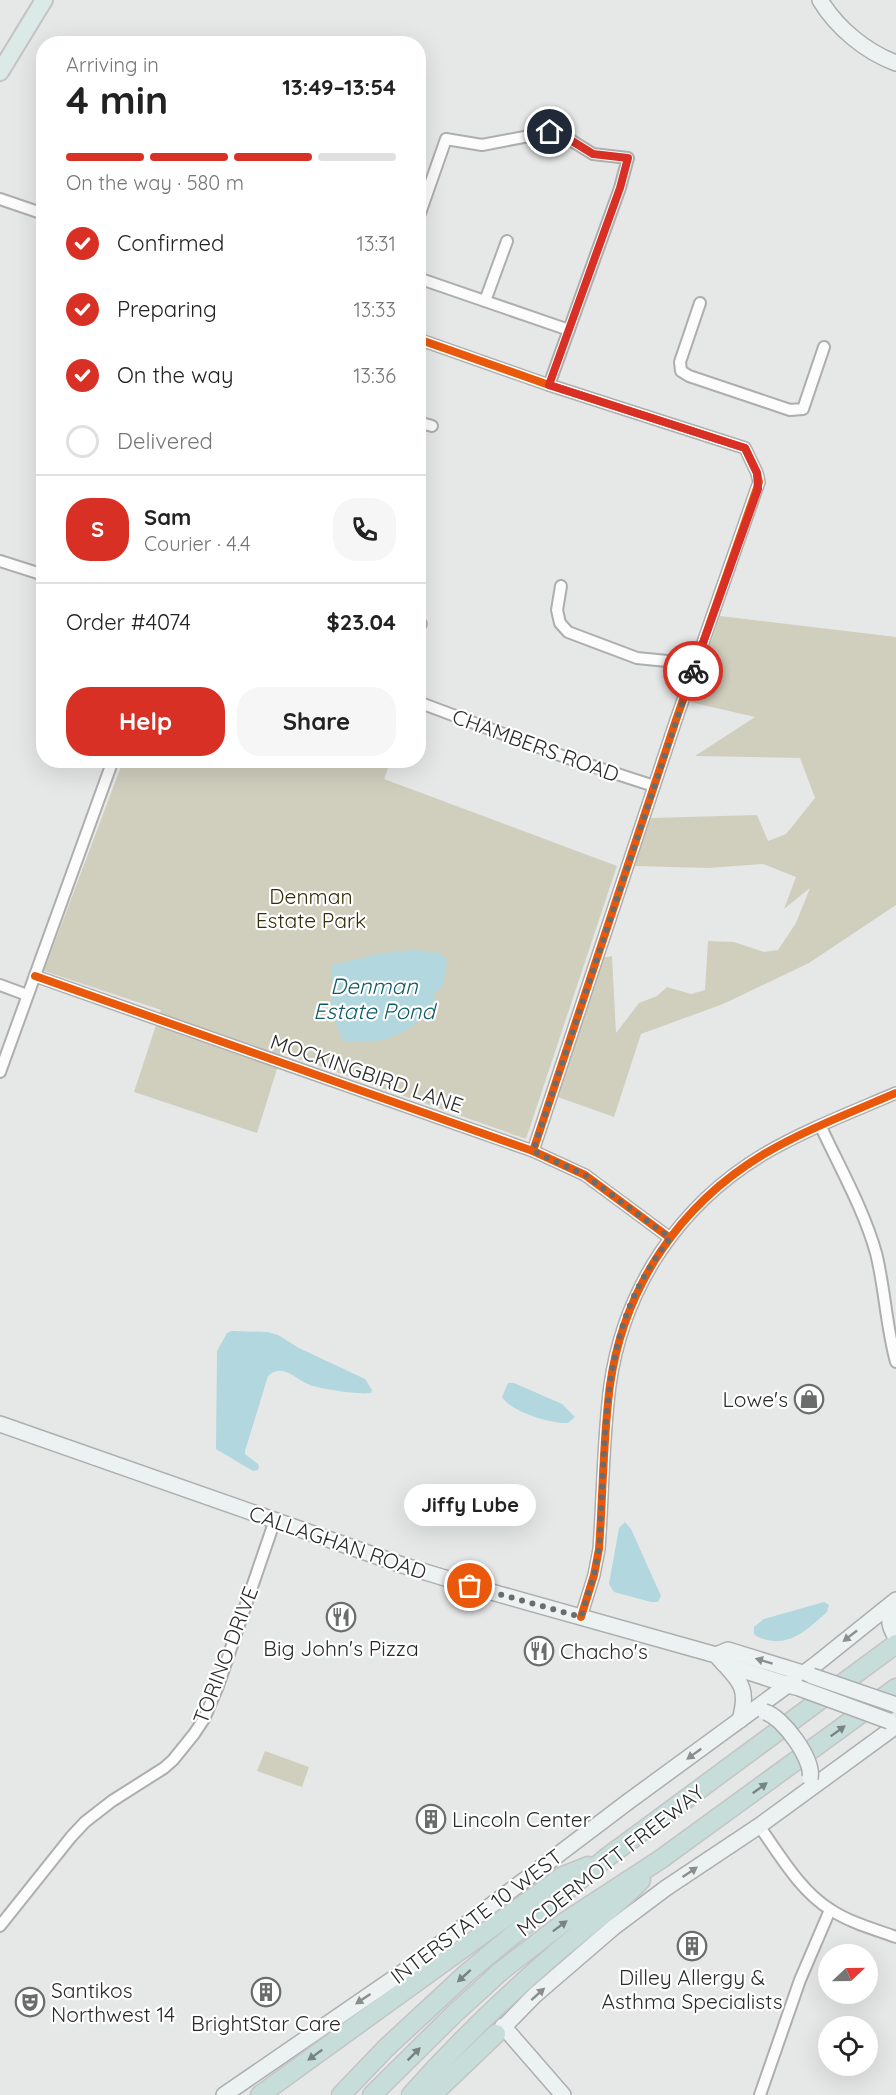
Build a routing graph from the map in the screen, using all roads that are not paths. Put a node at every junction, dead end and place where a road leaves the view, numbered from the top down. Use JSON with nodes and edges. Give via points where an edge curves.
{"nodes":[{"id":1,"x":44,"y":0,"type":"edge"},
{"id":2,"x":820,"y":0,"type":"edge"},
{"id":3,"x":896,"y":63,"type":"edge"},
{"id":4,"x":0,"y":72,"type":"edge"},
{"id":5,"x":426,"y":196,"type":"edge"},
{"id":6,"x":0,"y":199,"type":"edge"},
{"id":7,"x":36,"y":211,"type":"edge"},
{"id":8,"x":507,"y":241,"type":"dead end"},
{"id":9,"x":426,"y":281,"type":"edge"},
{"id":10,"x":485,"y":301,"type":"junction"},
{"id":11,"x":700,"y":303,"type":"dead end"},
{"id":12,"x":569,"y":330,"type":"junction"},
{"id":13,"x":426,"y":342,"type":"edge"},
{"id":14,"x":824,"y":347,"type":"dead end"},
{"id":15,"x":549,"y":385,"type":"junction"},
{"id":16,"x":426,"y":424,"type":"edge"},
{"id":17,"x":432,"y":426,"type":"dead end"},
{"id":18,"x":0,"y":561,"type":"edge"},
{"id":19,"x":36,"y":572,"type":"edge"},
{"id":20,"x":561,"y":586,"type":"dead end"},
{"id":21,"x":694,"y":670,"type":"junction"},
{"id":22,"x":426,"y":705,"type":"edge"},
{"id":23,"x":110,"y":768,"type":"edge"},
{"id":24,"x":654,"y":786,"type":"junction"},
{"id":25,"x":35,"y":976,"type":"junction"},
{"id":26,"x":0,"y":985,"type":"edge"},
{"id":27,"x":27,"y":995,"type":"junction"},
{"id":28,"x":0,"y":1072,"type":"edge"},
{"id":29,"x":896,"y":1093,"type":"edge"},
{"id":30,"x":821,"y":1127,"type":"junction"},
{"id":31,"x":533,"y":1151,"type":"junction"},
{"id":32,"x":670,"y":1238,"type":"junction"},
{"id":33,"x":896,"y":1362,"type":"edge"},
{"id":34,"x":0,"y":1424,"type":"edge"},
{"id":35,"x":275,"y":1520,"type":"junction"},
{"id":36,"x":895,"y":1601,"type":"edge"},
{"id":37,"x":581,"y":1617,"type":"junction"},
{"id":38,"x":896,"y":1637,"type":"edge"},
{"id":39,"x":896,"y":1644,"type":"edge"},
{"id":40,"x":720,"y":1659,"type":"junction"},
{"id":41,"x":801,"y":1680,"type":"junction"},
{"id":42,"x":896,"y":1688,"type":"edge"},
{"id":43,"x":896,"y":1705,"type":"edge"},
{"id":44,"x":752,"y":1715,"type":"junction"},
{"id":45,"x":894,"y":1724,"type":"edge"},
{"id":46,"x":807,"y":1786,"type":"junction"},
{"id":47,"x":759,"y":1826,"type":"junction"},
{"id":48,"x":606,"y":1858,"type":"junction"},
{"id":49,"x":661,"y":1859,"type":"junction"},
{"id":50,"x":830,"y":1910,"type":"junction"},
{"id":51,"x":0,"y":1926,"type":"edge"},
{"id":52,"x":896,"y":1936,"type":"edge"},
{"id":53,"x":500,"y":2030,"type":"junction"},
{"id":54,"x":386,"y":2048,"type":"junction"},
{"id":55,"x":224,"y":2095,"type":"edge"},
{"id":56,"x":260,"y":2095,"type":"edge"},
{"id":57,"x":324,"y":2095,"type":"edge"},
{"id":58,"x":341,"y":2095,"type":"edge"},
{"id":59,"x":372,"y":2095,"type":"edge"},
{"id":60,"x":411,"y":2095,"type":"edge"},
{"id":61,"x":432,"y":2095,"type":"edge"},
{"id":62,"x":445,"y":2095,"type":"edge"},
{"id":63,"x":563,"y":2095,"type":"edge"},
{"id":64,"x":760,"y":2095,"type":"edge"}],
"edges":[{"from":1,"to":4,"type":"main road"},
{"from":2,"to":3,"type":"main road","via":[[849,34]]},
{"from":5,"to":12,"type":"street","via":[[446,139],[482,145],[550,132],[593,154],[628,158]]},
{"from":6,"to":7,"type":"street"},
{"from":8,"to":10,"type":"street"},
{"from":9,"to":10,"type":"street"},
{"from":10,"to":12,"type":"street"},
{"from":11,"to":14,"type":"street","via":[[680,362],[681,371],[689,376],[790,410],[803,409]]},
{"from":12,"to":15,"type":"street"},
{"from":13,"to":15,"type":"street"},
{"from":15,"to":21,"type":"street","via":[[745,448],[756,469],[758,489]]},
{"from":16,"to":17,"type":"street"},
{"from":18,"to":19,"type":"street"},
{"from":20,"to":21,"type":"street","via":[[557,610],[560,623],[568,632],[637,658],[667,661]]},
{"from":21,"to":24,"type":"street"},
{"from":22,"to":24,"type":"street","name":"CHAMBERS ROAD","via":[[565,758]]},
{"from":23,"to":25,"type":"street"},
{"from":24,"to":31,"type":"street"},
{"from":25,"to":27,"type":"street"},
{"from":25,"to":31,"type":"street","name":"MOCKINGBIRD LANE"},
{"from":26,"to":27,"type":"street"},
{"from":27,"to":28,"type":"street"},
{"from":29,"to":30,"type":"street"},
{"from":30,"to":32,"type":"street","via":[[744,1167],[699,1204]]},
{"from":30,"to":33,"type":"street","via":[[875,1251]]},
{"from":31,"to":32,"type":"street","name":"MOCKINGBIRD LANE","via":[[585,1175]]},
{"from":32,"to":37,"type":"street","via":[[636,1292],[616,1352],[608,1405],[599,1549]]},
{"from":34,"to":35,"type":"main road","name":"CALLAGHAN ROAD"},
{"from":35,"to":37,"type":"main road","name":"CALLAGHAN ROAD","via":[[402,1565]]},
{"from":35,"to":51,"type":"street","name":"TORINO DRIVE","via":[[218,1686],[194,1734],[174,1760],[85,1822]]},
{"from":36,"to":38,"type":"main road","via":[[889,1621]]},
{"from":36,"to":41,"type":"main road","name":"INTERSTATE 10 WEST","one_way":true},
{"from":37,"to":40,"type":"main road","name":"CALLAGHAN ROAD"},
{"from":39,"to":48,"type":"highway","name":"MCDERMOTT FREEWAY"},
{"from":40,"to":41,"type":"main road","name":"CALLAGHAN ROAD","via":[[728,1650]]},
{"from":40,"to":44,"type":"main road","via":[[740,1682],[744,1707]]},
{"from":41,"to":43,"type":"main road","name":"CALLAGHAN ROAD","bridge":true},
{"from":41,"to":44,"type":"main road","name":"INTERSTATE 10 WEST"},
{"from":41,"to":45,"type":"main road","name":"CALLAGHAN ROAD","bridge":true},
{"from":49,"to":42,"type":"highway","name":"MCDERMOTT FREEWAY","one_way":true},
{"from":44,"to":46,"type":"main road","bridge":true,"via":[[779,1719],[806,1756],[811,1772]]},
{"from":44,"to":55,"type":"main road","name":"INTERSTATE 10 WEST","one_way":true,"via":[[403,1972]]},
{"from":45,"to":46,"type":"main road"},
{"from":46,"to":47,"type":"main road"},
{"from":47,"to":50,"type":"street","via":[[802,1885]]},
{"from":53,"to":47,"type":"main road","one_way":true,"via":[[614,1927]]},
{"from":48,"to":54,"type":"highway","name":"MCDERMOTT FREEWAY","one_way":true,"via":[[467,1973]]},
{"from":48,"to":56,"type":"highway","one_way":true,"via":[[563,1876]]},
{"from":59,"to":49,"type":"highway","name":"MCDERMOTT FREEWAY","one_way":true,"via":[[501,1971],[563,1923]]},
{"from":49,"to":60,"type":"highway","via":[[625,1897],[519,1985]]},
{"from":50,"to":52,"type":"street"},
{"from":50,"to":64,"type":"street","via":[[796,1990]]},
{"from":53,"to":61,"type":"highway"},
{"from":53,"to":62,"type":"main road"},
{"from":53,"to":63,"type":"main road"},
{"from":54,"to":57,"type":"highway"},
{"from":54,"to":58,"type":"highway","name":"MCDERMOTT FREEWAY"}]}
